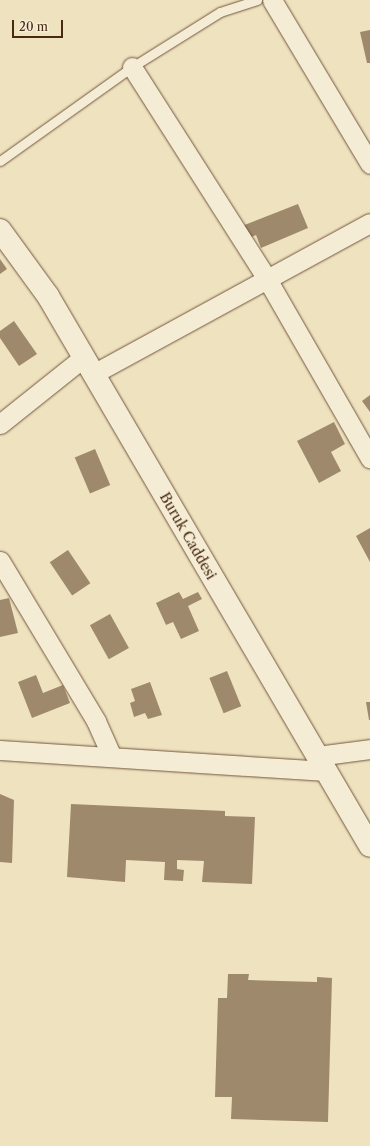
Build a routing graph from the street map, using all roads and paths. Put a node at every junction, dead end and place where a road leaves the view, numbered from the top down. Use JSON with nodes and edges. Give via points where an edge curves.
{"nodes":[{"id":1,"x":257,"y":0,"type":"edge"},
{"id":2,"x":272,"y":0,"type":"edge"},
{"id":3,"x":132,"y":67,"type":"junction"},
{"id":4,"x":0,"y":161,"type":"edge"},
{"id":5,"x":370,"y":164,"type":"edge"},
{"id":6,"x":370,"y":223,"type":"edge"},
{"id":7,"x":0,"y":230,"type":"edge"},
{"id":8,"x":267,"y":279,"type":"junction"},
{"id":9,"x":88,"y":365,"type":"junction"},
{"id":10,"x":0,"y":424,"type":"edge"},
{"id":11,"x":370,"y":458,"type":"edge"},
{"id":12,"x":0,"y":561,"type":"edge"},
{"id":13,"x":370,"y":748,"type":"edge"},
{"id":14,"x":0,"y":750,"type":"edge"},
{"id":15,"x":112,"y":757,"type":"junction"},
{"id":16,"x":321,"y":763,"type":"junction"},
{"id":17,"x":370,"y":846,"type":"edge"}],
"edges":[{"from":1,"to":3,"type":"lane","via":[[220,12]]},
{"from":2,"to":5,"type":"street"},
{"from":3,"to":4,"type":"lane"},
{"from":3,"to":8,"type":"street"},
{"from":6,"to":8,"type":"street"},
{"from":7,"to":9,"type":"main road","name":"Buruk Caddesi","via":[[48,296]]},
{"from":8,"to":9,"type":"street"},
{"from":8,"to":11,"type":"street"},
{"from":9,"to":10,"type":"street"},
{"from":9,"to":16,"type":"main road","name":"Buruk Caddesi"},
{"from":12,"to":15,"type":"street","via":[[96,721]]},
{"from":13,"to":16,"type":"street"},
{"from":14,"to":15,"type":"street"},
{"from":15,"to":16,"type":"street"},
{"from":16,"to":17,"type":"main road","name":"Buruk Caddesi"}]}
